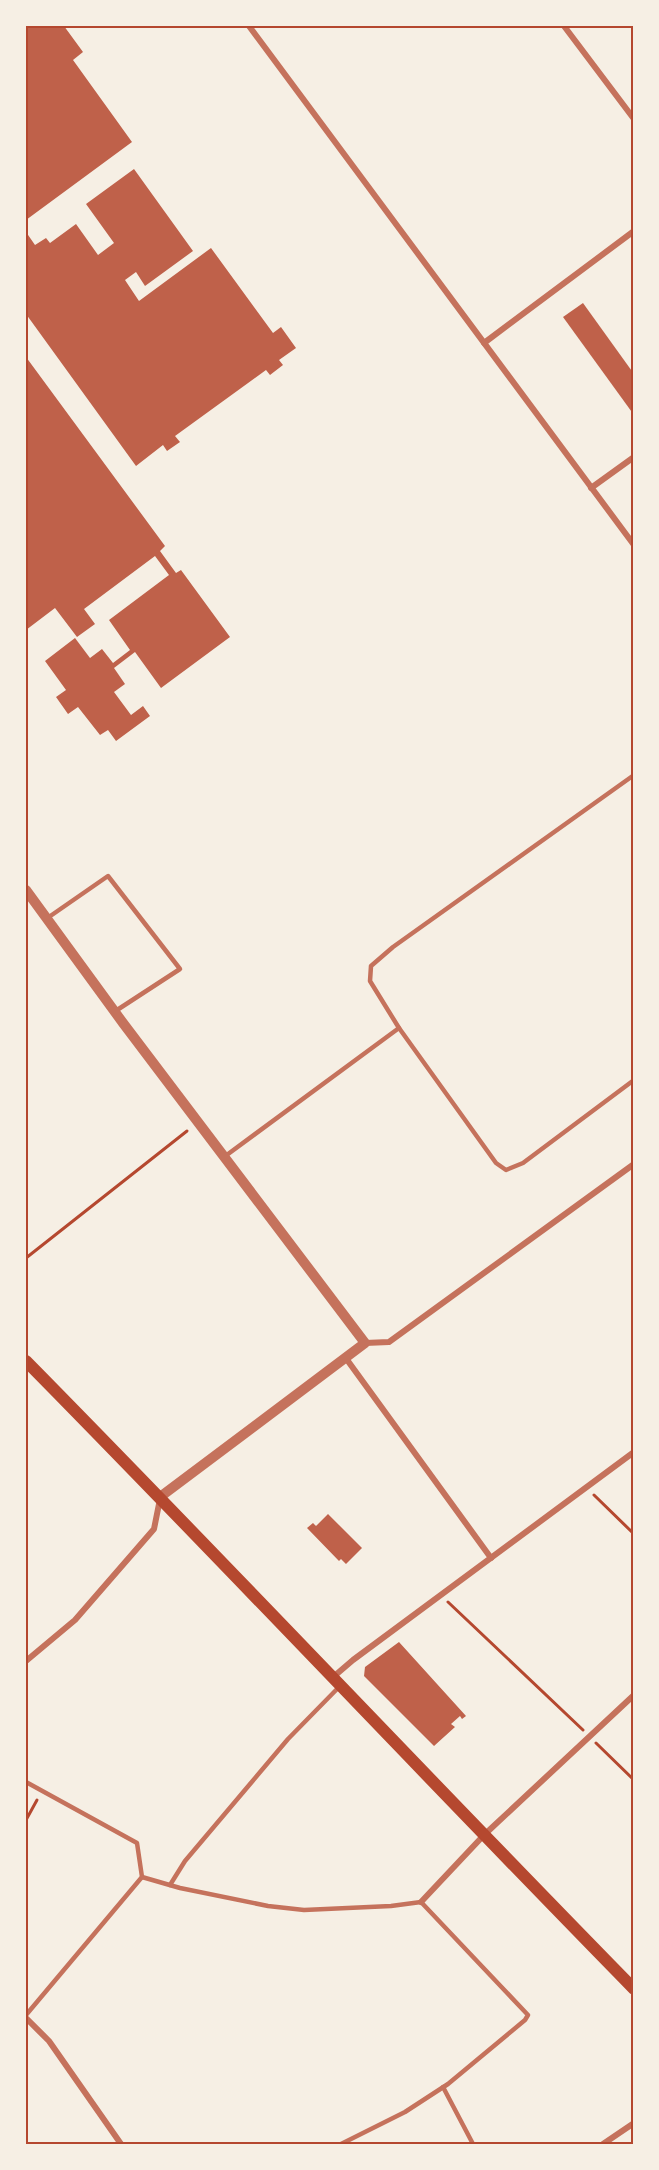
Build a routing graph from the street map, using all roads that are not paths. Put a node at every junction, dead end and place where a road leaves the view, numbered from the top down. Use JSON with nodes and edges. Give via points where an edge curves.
{"nodes":[{"id":1,"x":249,"y":26,"type":"edge"},
{"id":2,"x":564,"y":26,"type":"edge"},
{"id":3,"x":633,"y":119,"type":"edge"},
{"id":4,"x":633,"y":231,"type":"edge"},
{"id":5,"x":484,"y":343,"type":"junction"},
{"id":6,"x":633,"y":457,"type":"edge"},
{"id":7,"x":591,"y":488,"type":"junction"},
{"id":8,"x":633,"y":545,"type":"edge"},
{"id":9,"x":633,"y":775,"type":"edge"},
{"id":10,"x":26,"y":890,"type":"edge"},
{"id":11,"x":46,"y":919,"type":"junction"},
{"id":12,"x":114,"y":1012,"type":"junction"},
{"id":13,"x":399,"y":1028,"type":"junction"},
{"id":14,"x":633,"y":1080,"type":"edge"},
{"id":15,"x":224,"y":1156,"type":"junction"},
{"id":16,"x":633,"y":1164,"type":"edge"},
{"id":17,"x":364,"y":1342,"type":"junction"},
{"id":18,"x":345,"y":1357,"type":"junction"},
{"id":19,"x":26,"y":1361,"type":"edge"},
{"id":20,"x":633,"y":1452,"type":"edge"},
{"id":21,"x":160,"y":1497,"type":"junction"},
{"id":22,"x":491,"y":1558,"type":"junction"},
{"id":23,"x":26,"y":1661,"type":"edge"},
{"id":24,"x":336,"y":1682,"type":"junction"},
{"id":25,"x":633,"y":1695,"type":"edge"},
{"id":26,"x":26,"y":1782,"type":"edge"},
{"id":27,"x":484,"y":1835,"type":"junction"},
{"id":28,"x":142,"y":1876,"type":"junction"},
{"id":29,"x":170,"y":1885,"type":"junction"},
{"id":30,"x":421,"y":1902,"type":"junction"},
{"id":31,"x":631,"y":1982,"type":"edge"},
{"id":32,"x":26,"y":2019,"type":"edge"},
{"id":33,"x":443,"y":2087,"type":"junction"},
{"id":34,"x":633,"y":2123,"type":"edge"},
{"id":35,"x":121,"y":2145,"type":"edge"},
{"id":36,"x":341,"y":2145,"type":"edge"},
{"id":37,"x":473,"y":2145,"type":"edge"},
{"id":38,"x":603,"y":2145,"type":"edge"}],
"edges":[{"from":1,"to":5,"type":"street"},
{"from":2,"to":3,"type":"street"},
{"from":4,"to":5,"type":"street"},
{"from":5,"to":7,"type":"street"},
{"from":6,"to":7,"type":"street"},
{"from":7,"to":8,"type":"street"},
{"from":9,"to":13,"type":"lane","via":[[371,966],[370,981]]},
{"from":10,"to":11,"type":"street"},
{"from":11,"to":12,"type":"street"},
{"from":11,"to":12,"type":"lane","via":[[108,876],[180,969]]},
{"from":12,"to":15,"type":"street"},
{"from":13,"to":14,"type":"lane","via":[[496,1163],[506,1170],[523,1163]]},
{"from":13,"to":15,"type":"lane"},
{"from":15,"to":17,"type":"street"},
{"from":16,"to":17,"type":"street","via":[[389,1342]]},
{"from":17,"to":18,"type":"street"},
{"from":18,"to":21,"type":"street"},
{"from":18,"to":22,"type":"street"},
{"from":19,"to":21,"type":"main road"},
{"from":20,"to":22,"type":"street"},
{"from":21,"to":23,"type":"street","via":[[154,1529],[75,1620]]},
{"from":21,"to":24,"type":"main road"},
{"from":22,"to":24,"type":"street","via":[[353,1660]]},
{"from":24,"to":27,"type":"main road"},
{"from":24,"to":29,"type":"lane","via":[[185,1861]]},
{"from":25,"to":27,"type":"street"},
{"from":26,"to":28,"type":"lane","via":[[137,1843]]},
{"from":27,"to":30,"type":"street"},
{"from":27,"to":31,"type":"main road"},
{"from":28,"to":29,"type":"lane"},
{"from":28,"to":32,"type":"lane"},
{"from":29,"to":30,"type":"lane","via":[[304,1910]]},
{"from":30,"to":33,"type":"lane","via":[[528,2015]]},
{"from":32,"to":35,"type":"street","via":[[49,2041]]},
{"from":33,"to":36,"type":"lane"},
{"from":33,"to":37,"type":"lane"},
{"from":34,"to":38,"type":"street"}]}
